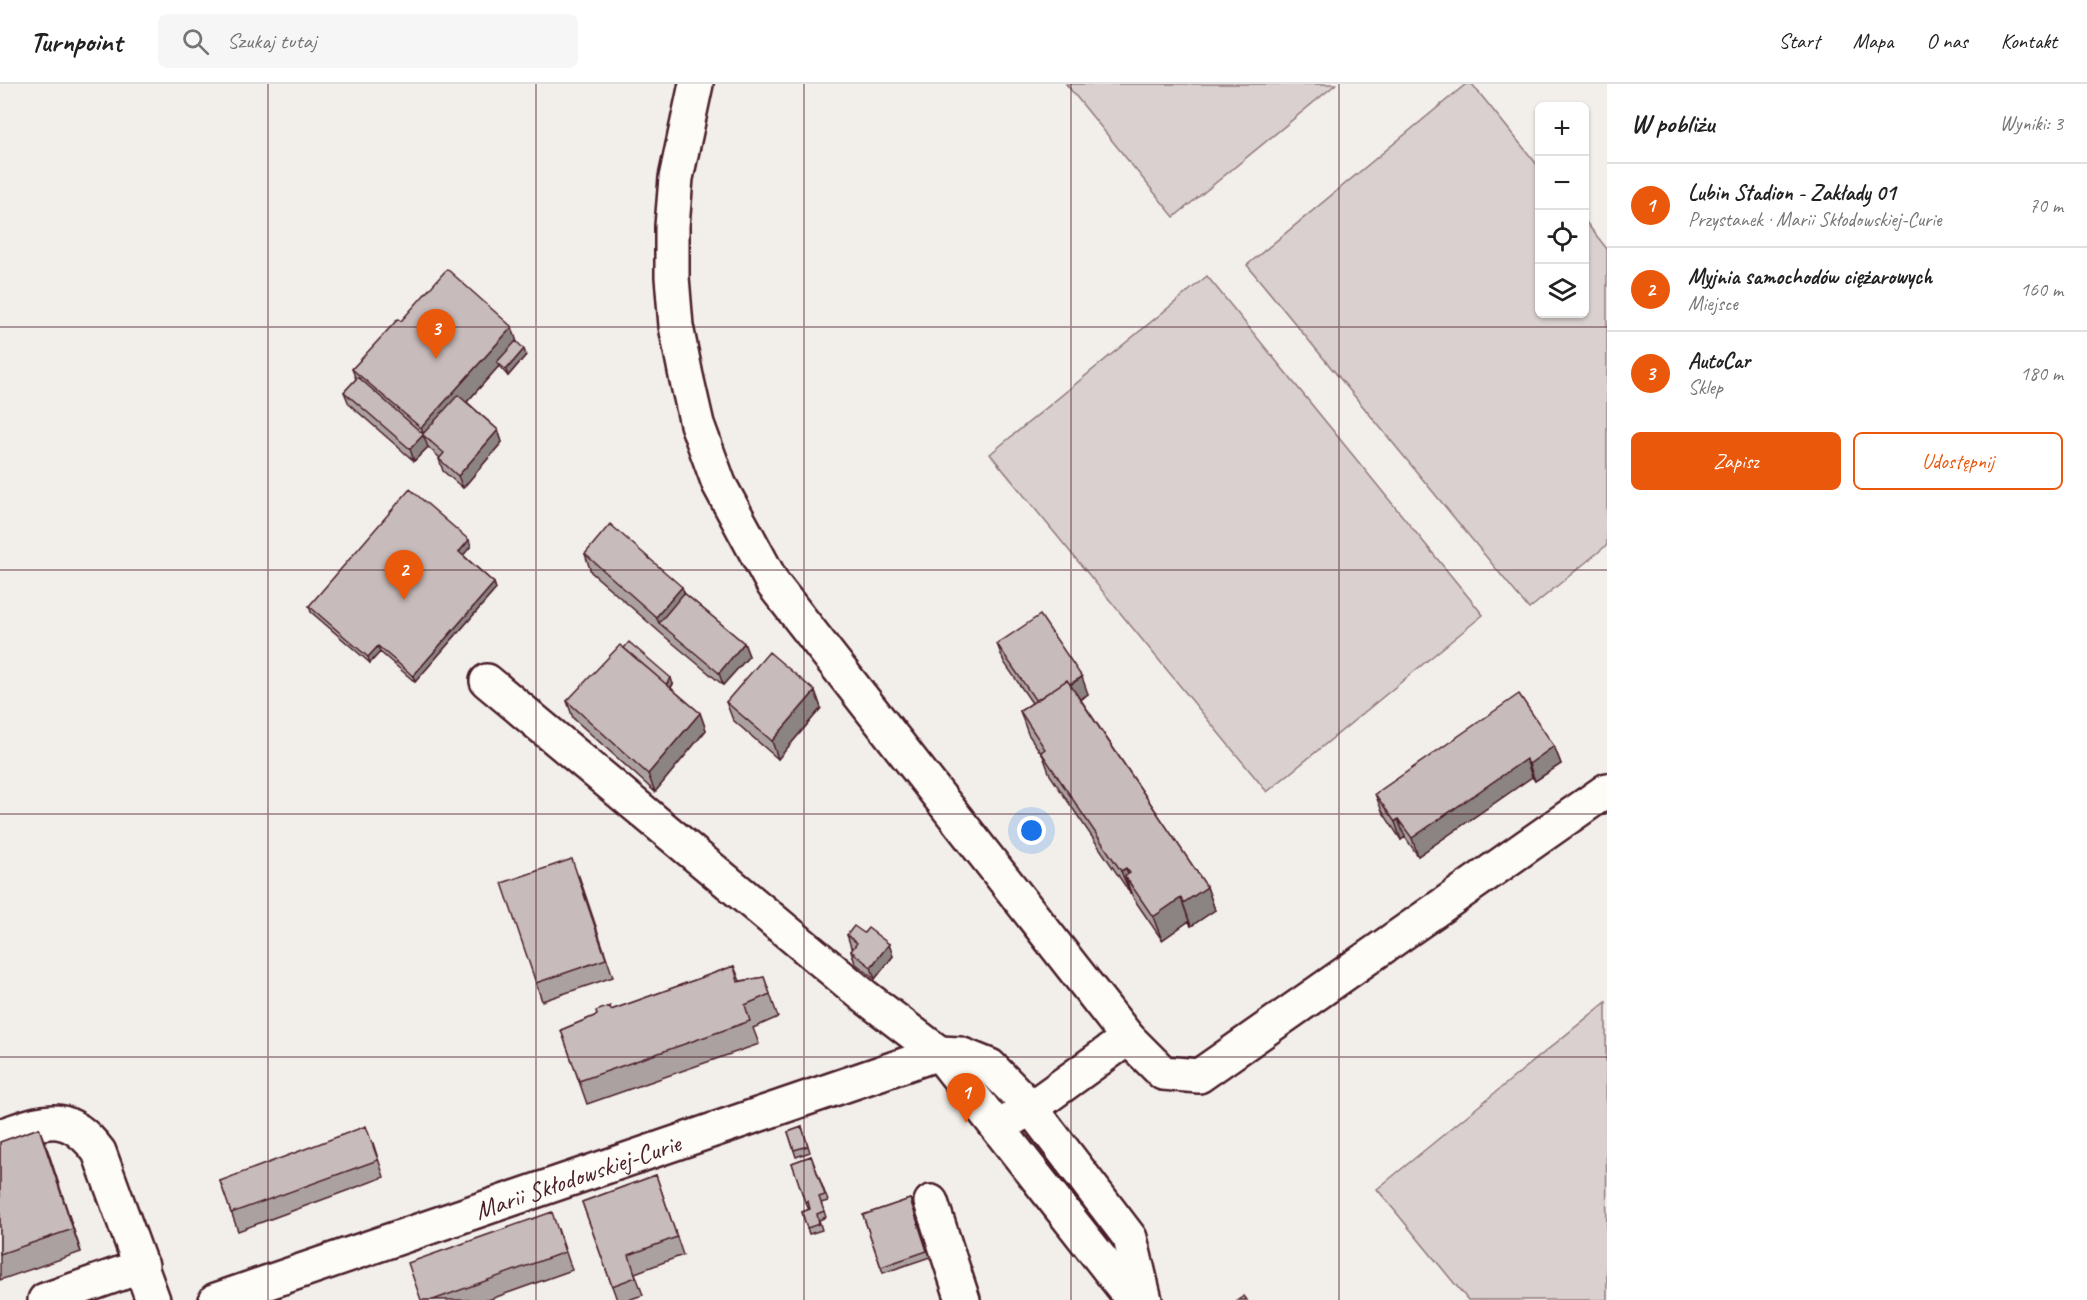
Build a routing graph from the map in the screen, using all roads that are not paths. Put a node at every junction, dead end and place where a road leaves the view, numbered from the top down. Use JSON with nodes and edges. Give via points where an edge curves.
{"nodes":[{"id":1,"x":696,"y":84,"type":"edge"},
{"id":2,"x":487,"y":681,"type":"dead end"},
{"id":3,"x":1606,"y":793,"type":"edge"},
{"id":4,"x":1128,"y":1038,"type":"junction"},
{"id":5,"x":939,"y":1053,"type":"junction"},
{"id":6,"x":1031,"y":1108,"type":"junction"},
{"id":7,"x":998,"y":1128,"type":"junction"},
{"id":8,"x":0,"y":1136,"type":"edge"},
{"id":9,"x":931,"y":1202,"type":"dead end"},
{"id":10,"x":142,"y":1266,"type":"junction"},
{"id":11,"x":45,"y":1300,"type":"edge"},
{"id":12,"x":153,"y":1300,"type":"edge"},
{"id":13,"x":216,"y":1300,"type":"edge"},
{"id":14,"x":963,"y":1300,"type":"edge"},
{"id":15,"x":1133,"y":1300,"type":"edge"},
{"id":16,"x":1145,"y":1300,"type":"edge"}],
"edges":[{"from":1,"to":4,"type":"street","via":[[676,178],[672,277],[686,376],[697,424],[719,484],[773,584]]},
{"from":2,"to":5,"type":"street","via":[[864,996]]},
{"from":3,"to":4,"type":"street","via":[[1199,1076],[1163,1073]]},
{"from":4,"to":6,"type":"street"},
{"from":5,"to":6,"type":"street","name":"Marii Skłodowskiej-Curie","via":[[960,1054],[990,1066]]},
{"from":5,"to":7,"type":"street"},
{"from":5,"to":13,"type":"street","name":"Marii Skłodowskiej-Curie"},
{"from":6,"to":7,"type":"street"},
{"from":6,"to":16,"type":"street","name":"Marii Skłodowskiej-Curie","via":[[1130,1238]]},
{"from":7,"to":15,"type":"street"},
{"from":8,"to":10,"type":"street","via":[[57,1120],[86,1135],[99,1152]]},
{"from":9,"to":14,"type":"street"},
{"from":10,"to":11,"type":"street"},
{"from":10,"to":12,"type":"street"}]}
